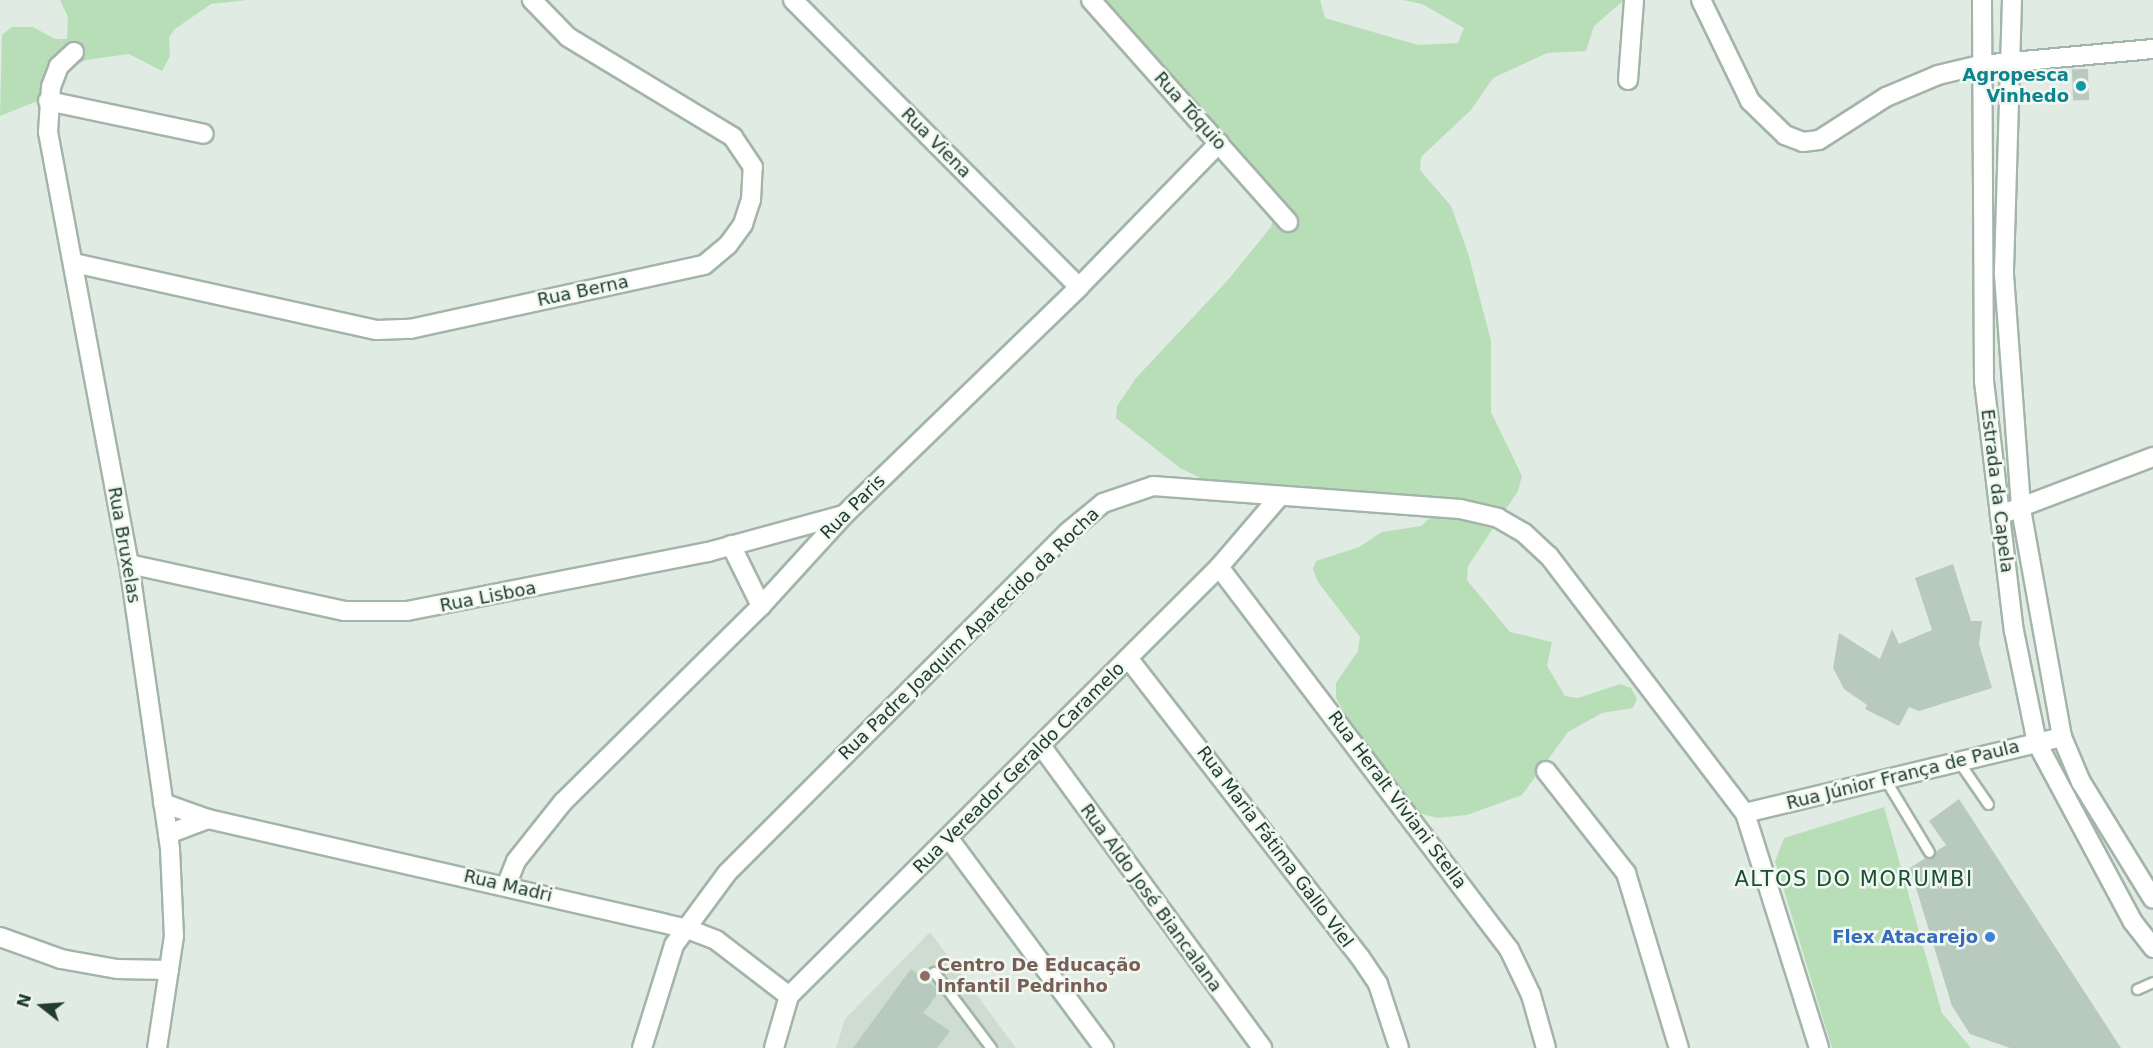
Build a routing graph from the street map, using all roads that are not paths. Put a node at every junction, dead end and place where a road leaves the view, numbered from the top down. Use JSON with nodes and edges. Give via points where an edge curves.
{"nodes":[{"id":1,"x":532,"y":0,"type":"edge"},
{"id":2,"x":793,"y":0,"type":"edge"},
{"id":3,"x":1091,"y":0,"type":"edge"},
{"id":4,"x":1634,"y":0,"type":"edge"},
{"id":5,"x":1701,"y":0,"type":"edge"},
{"id":6,"x":1982,"y":0,"type":"edge"},
{"id":7,"x":2012,"y":0,"type":"edge"},
{"id":8,"x":2153,"y":50,"type":"edge"},
{"id":9,"x":74,"y":52,"type":"dead end"},
{"id":10,"x":2011,"y":64,"type":"junction"},
{"id":11,"x":1980,"y":65,"type":"junction"},
{"id":12,"x":1628,"y":80,"type":"dead end"},
{"id":13,"x":48,"y":101,"type":"junction"},
{"id":14,"x":204,"y":134,"type":"dead end"},
{"id":15,"x":1219,"y":144,"type":"junction"},
{"id":16,"x":1288,"y":222,"type":"dead end"},
{"id":17,"x":74,"y":263,"type":"junction"},
{"id":18,"x":1079,"y":287,"type":"junction"},
{"id":19,"x":2153,"y":457,"type":"edge"},
{"id":20,"x":1280,"y":496,"type":"junction"},
{"id":21,"x":2021,"y":509,"type":"junction"},
{"id":22,"x":844,"y":514,"type":"junction"},
{"id":23,"x":2000,"y":515,"type":"junction"},
{"id":24,"x":731,"y":545,"type":"junction"},
{"id":25,"x":129,"y":564,"type":"junction"},
{"id":26,"x":1219,"y":567,"type":"junction"},
{"id":27,"x":761,"y":606,"type":"junction"},
{"id":28,"x":1128,"y":658,"type":"junction"},
{"id":29,"x":2062,"y":737,"type":"junction"},
{"id":30,"x":2037,"y":743,"type":"junction"},
{"id":31,"x":1042,"y":747,"type":"junction"},
{"id":32,"x":1959,"y":762,"type":"junction"},
{"id":33,"x":1546,"y":771,"type":"dead end"},
{"id":34,"x":1885,"y":780,"type":"junction"},
{"id":35,"x":163,"y":803,"type":"junction"},
{"id":36,"x":1988,"y":804,"type":"dead end"},
{"id":37,"x":1745,"y":813,"type":"junction"},
{"id":38,"x":208,"y":819,"type":"junction"},
{"id":39,"x":168,"y":834,"type":"junction"},
{"id":40,"x":950,"y":840,"type":"junction"},
{"id":41,"x":1929,"y":852,"type":"dead end"},
{"id":42,"x":506,"y":886,"type":"junction"},
{"id":43,"x":2153,"y":899,"type":"edge"},
{"id":44,"x":685,"y":928,"type":"junction"},
{"id":45,"x":0,"y":937,"type":"edge"},
{"id":46,"x":2153,"y":948,"type":"edge"},
{"id":47,"x":169,"y":970,"type":"junction"},
{"id":48,"x":934,"y":972,"type":"dead end"},
{"id":49,"x":2153,"y":982,"type":"edge"},
{"id":50,"x":2137,"y":989,"type":"dead end"},
{"id":51,"x":789,"y":996,"type":"junction"},
{"id":52,"x":157,"y":1048,"type":"edge"},
{"id":53,"x":642,"y":1048,"type":"edge"},
{"id":54,"x":774,"y":1048,"type":"edge"},
{"id":55,"x":992,"y":1048,"type":"edge"},
{"id":56,"x":1104,"y":1048,"type":"edge"},
{"id":57,"x":1262,"y":1048,"type":"edge"},
{"id":58,"x":1400,"y":1048,"type":"edge"},
{"id":59,"x":1546,"y":1048,"type":"edge"},
{"id":60,"x":1679,"y":1048,"type":"edge"},
{"id":61,"x":1819,"y":1048,"type":"edge"}],
"edges":[{"from":1,"to":17,"type":"street","name":"Rua Berna","via":[[568,37],[723,130],[753,167],[748,208],[729,245],[704,265],[410,329],[377,330]]},
{"from":2,"to":18,"type":"street","name":"Rua Viena"},
{"from":3,"to":15,"type":"street","name":"Rua Tóquio"},
{"from":4,"to":12,"type":"street"},
{"from":5,"to":11,"type":"street","via":[[1750,101],[1785,135],[1803,142],[1819,140],[1886,97],[1938,75]]},
{"from":6,"to":11,"type":"street","name":"Estrada da Capela"},
{"from":7,"to":10,"type":"street","name":"Estrada da Capela"},
{"from":8,"to":10,"type":"street"},
{"from":9,"to":13,"type":"street","name":"Rua Bruxelas","via":[[59,66]]},
{"from":10,"to":11,"type":"street"},
{"from":10,"to":21,"type":"street","name":"Estrada da Capela","via":[[2004,275]]},
{"from":11,"to":23,"type":"street","name":"Estrada da Capela","via":[[1983,381]]},
{"from":13,"to":14,"type":"street"},
{"from":13,"to":17,"type":"street","name":"Rua Bruxelas","via":[[48,132]]},
{"from":15,"to":16,"type":"street","name":"Rua Tóquio"},
{"from":15,"to":18,"type":"street","name":"Rua Paris"},
{"from":17,"to":25,"type":"street","name":"Rua Bruxelas"},
{"from":18,"to":22,"type":"street","name":"Rua Paris"},
{"from":19,"to":21,"type":"street"},
{"from":20,"to":26,"type":"street","name":"Rua Vereador Geraldo Caramelo"},
{"from":20,"to":37,"type":"street","name":"Rua Padre Joaquim Aparecido da Rocha","via":[[1460,509],[1498,518],[1524,533],[1549,556]]},
{"from":20,"to":44,"type":"street","name":"Rua Padre Joaquim Aparecido da Rocha","via":[[1153,486],[1103,503],[1068,532],[727,873]]},
{"from":21,"to":23,"type":"street"},
{"from":21,"to":29,"type":"street","name":"Estrada da Capela"},
{"from":22,"to":24,"type":"street","name":"Rua Lisboa"},
{"from":22,"to":27,"type":"street","name":"Rua Paris"},
{"from":23,"to":30,"type":"street","name":"Estrada da Capela","via":[[2014,631]]},
{"from":24,"to":25,"type":"street","name":"Rua Lisboa","via":[[406,611],[344,611]]},
{"from":24,"to":27,"type":"street"},
{"from":25,"to":35,"type":"street","name":"Rua Bruxelas"},
{"from":26,"to":28,"type":"street","name":"Rua Vereador Geraldo Caramelo"},
{"from":26,"to":59,"type":"street","name":"Rua Heralt Viviani Stella","via":[[1509,949],[1531,995]]},
{"from":27,"to":42,"type":"street","name":"Rua Paris","via":[[563,801],[516,861]]},
{"from":28,"to":31,"type":"street","name":"Rua Vereador Geraldo Caramelo"},
{"from":28,"to":58,"type":"street","name":"Rua Maria Fátima Gallo Viel","via":[[1360,957],[1378,984]]},
{"from":29,"to":30,"type":"street","name":"Rua Júnior França de Paula"},
{"from":29,"to":43,"type":"street","name":"Estrada da Capela","via":[[2080,782]]},
{"from":30,"to":32,"type":"street","name":"Rua Júnior França de Paula"},
{"from":30,"to":46,"type":"street","name":"Estrada da Capela","via":[[2133,922]]},
{"from":31,"to":40,"type":"street","name":"Rua Vereador Geraldo Caramelo"},
{"from":31,"to":57,"type":"street","name":"Rua Aldo José Biancalana"},
{"from":32,"to":34,"type":"street","name":"Rua Júnior França de Paula"},
{"from":32,"to":36,"type":"lane"},
{"from":33,"to":60,"type":"street","via":[[1626,873]]},
{"from":34,"to":37,"type":"street","name":"Rua Júnior França de Paula"},
{"from":34,"to":41,"type":"lane"},
{"from":35,"to":38,"type":"street","name":"Rua Madri"},
{"from":35,"to":39,"type":"street","name":"Rua Bruxelas"},
{"from":37,"to":61,"type":"street","name":"Rua Padre Joaquim Aparecido da Rocha"},
{"from":38,"to":39,"type":"street"},
{"from":38,"to":42,"type":"street","name":"Rua Madri"},
{"from":39,"to":47,"type":"street","name":"Rua Bruxelas","via":[[174,936]]},
{"from":40,"to":51,"type":"street","name":"Rua Vereador Geraldo Caramelo"},
{"from":40,"to":56,"type":"street"},
{"from":42,"to":44,"type":"street","name":"Rua Madri"},
{"from":44,"to":51,"type":"street","name":"Rua Madri","via":[[716,940]]},
{"from":44,"to":53,"type":"street","name":"Rua Padre Joaquim Aparecido da Rocha","via":[[663,973]]},
{"from":45,"to":47,"type":"street","via":[[61,959],[117,969]]},
{"from":47,"to":52,"type":"street","name":"Rua Bruxelas"},
{"from":48,"to":55,"type":"lane"},
{"from":49,"to":50,"type":"lane"},
{"from":51,"to":54,"type":"street","name":"Rua Vereador Geraldo Caramelo"}]}
